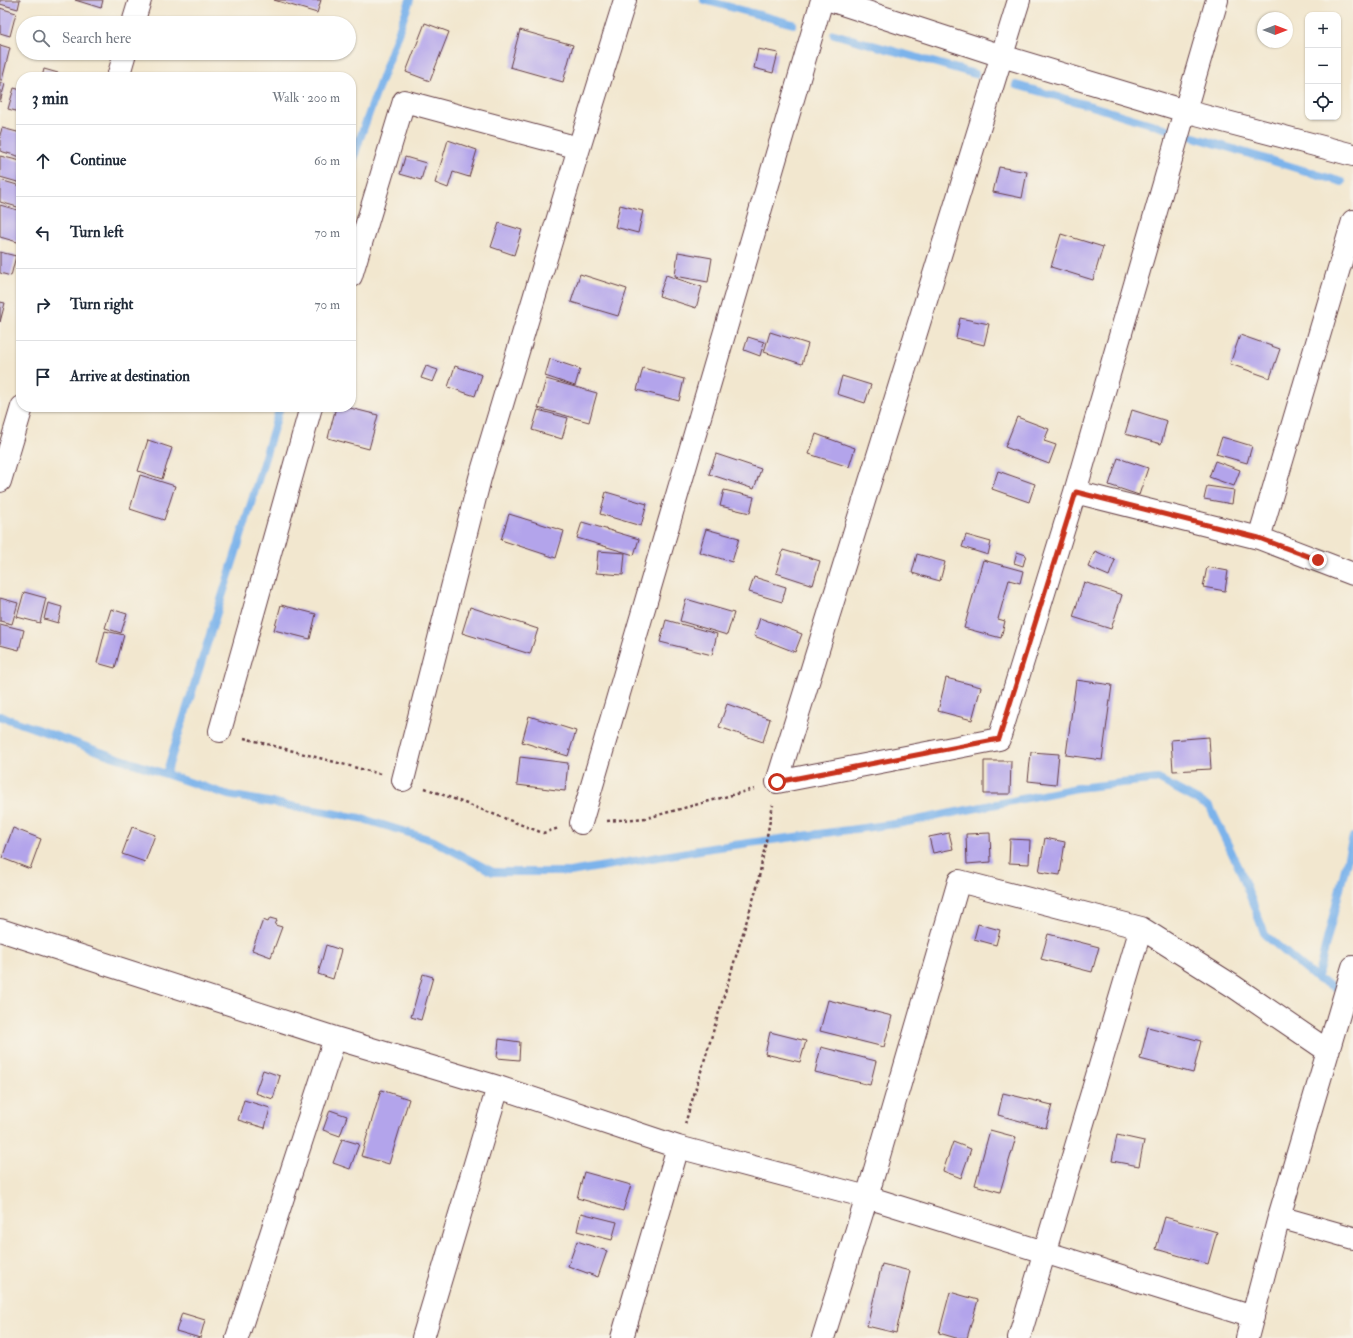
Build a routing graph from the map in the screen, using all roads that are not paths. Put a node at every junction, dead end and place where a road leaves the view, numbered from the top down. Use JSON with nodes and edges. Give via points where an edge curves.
{"nodes":[{"id":1,"x":140,"y":0,"type":"edge"},
{"id":2,"x":625,"y":0,"type":"edge"},
{"id":3,"x":822,"y":0,"type":"edge"},
{"id":4,"x":830,"y":0,"type":"edge"},
{"id":5,"x":1019,"y":0,"type":"edge"},
{"id":6,"x":1217,"y":0,"type":"edge"},
{"id":7,"x":135,"y":16,"type":"edge"},
{"id":8,"x":1002,"y":56,"type":"junction"},
{"id":9,"x":123,"y":60,"type":"edge"},
{"id":10,"x":119,"y":72,"type":"edge"},
{"id":11,"x":1185,"y":111,"type":"junction"},
{"id":12,"x":579,"y":148,"type":"junction"},
{"id":13,"x":1353,"y":155,"type":"edge"},
{"id":14,"x":1353,"y":221,"type":"edge"},
{"id":15,"x":356,"y":259,"type":"edge"},
{"id":16,"x":21,"y":412,"type":"edge"},
{"id":17,"x":310,"y":412,"type":"edge"},
{"id":18,"x":0,"y":481,"type":"edge"},
{"id":19,"x":1076,"y":492,"type":"junction"},
{"id":20,"x":1259,"y":538,"type":"junction"},
{"id":21,"x":1353,"y":574,"type":"edge"},
{"id":22,"x":220,"y":731,"type":"road end"},
{"id":23,"x":403,"y":780,"type":"road end"},
{"id":24,"x":581,"y":823,"type":"road end"},
{"id":25,"x":1141,"y":928,"type":"junction"},
{"id":26,"x":0,"y":930,"type":"edge"},
{"id":27,"x":1352,"y":971,"type":"edge"},
{"id":28,"x":335,"y":1038,"type":"junction"},
{"id":29,"x":1328,"y":1051,"type":"junction"},
{"id":30,"x":498,"y":1087,"type":"junction"},
{"id":31,"x":678,"y":1147,"type":"junction"},
{"id":32,"x":867,"y":1197,"type":"junction"},
{"id":33,"x":1279,"y":1217,"type":"junction"},
{"id":34,"x":1353,"y":1238,"type":"edge"},
{"id":35,"x":1044,"y":1252,"type":"junction"},
{"id":36,"x":1253,"y":1317,"type":"junction"},
{"id":37,"x":237,"y":1338,"type":"edge"},
{"id":38,"x":423,"y":1338,"type":"edge"},
{"id":39,"x":622,"y":1338,"type":"edge"},
{"id":40,"x":823,"y":1338,"type":"edge"},
{"id":41,"x":1020,"y":1338,"type":"edge"},
{"id":42,"x":1247,"y":1338,"type":"edge"}],
"edges":[{"from":1,"to":7,"type":"street"},
{"from":2,"to":12,"type":"street"},
{"from":3,"to":24,"type":"street"},
{"from":4,"to":8,"type":"street"},
{"from":5,"to":8,"type":"street"},
{"from":6,"to":11,"type":"street"},
{"from":8,"to":11,"type":"street"},
{"from":8,"to":19,"type":"street","via":[[777,782],[999,739]]},
{"from":9,"to":10,"type":"street"},
{"from":11,"to":13,"type":"street"},
{"from":11,"to":19,"type":"street"},
{"from":12,"to":15,"type":"street","via":[[404,101]]},
{"from":12,"to":23,"type":"street","via":[[480,478]]},
{"from":14,"to":20,"type":"street"},
{"from":16,"to":18,"type":"street"},
{"from":17,"to":22,"type":"street"},
{"from":19,"to":20,"type":"street"},
{"from":20,"to":21,"type":"street"},
{"from":25,"to":29,"type":"street","via":[[1233,986]]},
{"from":25,"to":32,"type":"street","via":[[959,882]]},
{"from":25,"to":35,"type":"street"},
{"from":26,"to":28,"type":"street"},
{"from":27,"to":29,"type":"street"},
{"from":28,"to":30,"type":"street"},
{"from":28,"to":37,"type":"street"},
{"from":29,"to":33,"type":"street"},
{"from":30,"to":31,"type":"street"},
{"from":30,"to":38,"type":"street"},
{"from":31,"to":32,"type":"street"},
{"from":31,"to":39,"type":"street"},
{"from":32,"to":35,"type":"street"},
{"from":32,"to":40,"type":"street"},
{"from":33,"to":34,"type":"street"},
{"from":33,"to":36,"type":"street"},
{"from":35,"to":36,"type":"street"},
{"from":35,"to":41,"type":"street"},
{"from":36,"to":42,"type":"street"}]}
